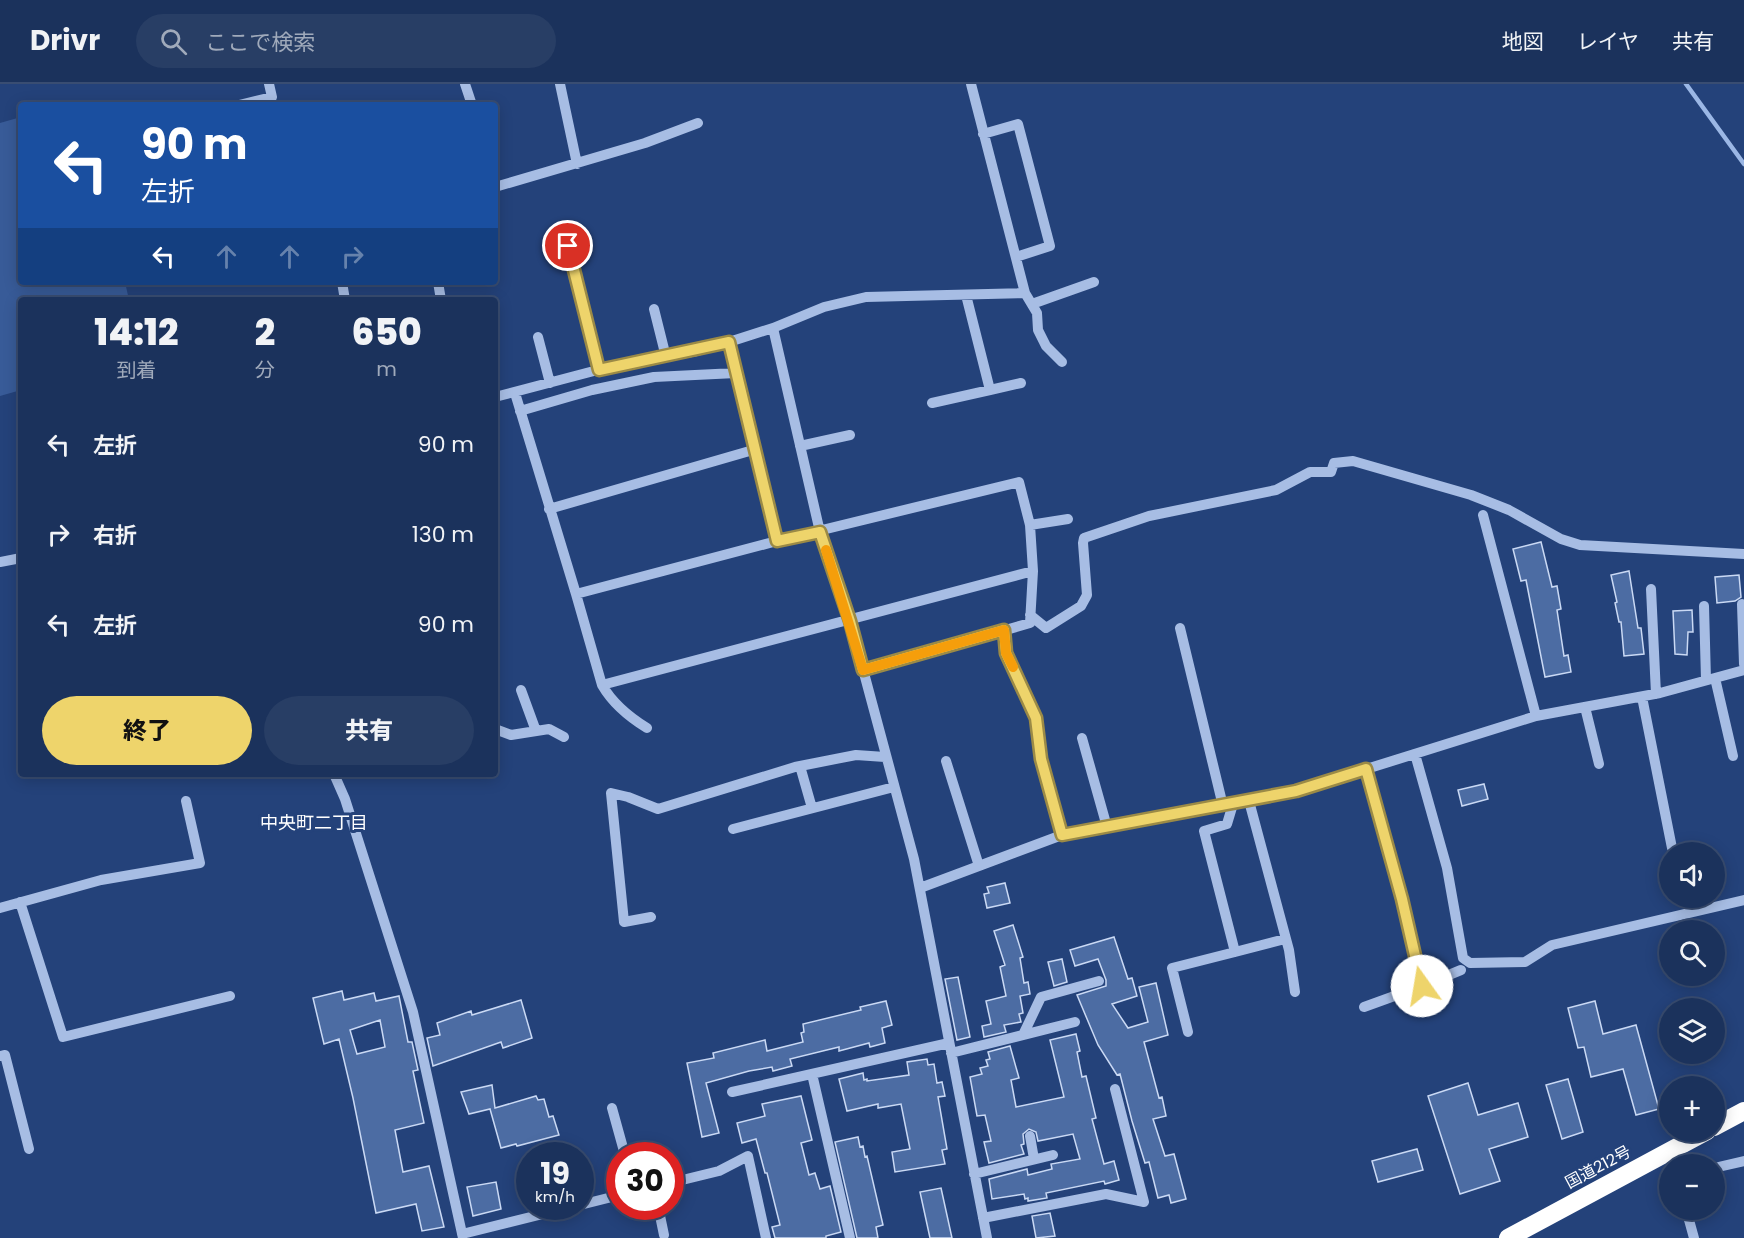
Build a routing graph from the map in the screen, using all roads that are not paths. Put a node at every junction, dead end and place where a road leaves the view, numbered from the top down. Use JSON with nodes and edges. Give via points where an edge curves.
{"nodes":[{"id":1,"x":268,"y":84,"type":"edge"},
{"id":2,"x":465,"y":84,"type":"edge"},
{"id":3,"x":560,"y":84,"type":"edge"},
{"id":4,"x":971,"y":84,"type":"edge"},
{"id":5,"x":251,"y":102,"type":"edge"},
{"id":6,"x":470,"y":102,"type":"edge"},
{"id":7,"x":698,"y":123,"type":"dead end"},
{"id":8,"x":983,"y":134,"type":"junction"},
{"id":9,"x":577,"y":164,"type":"junction"},
{"id":10,"x":498,"y":186,"type":"edge"},
{"id":11,"x":568,"y":246,"type":"dead end"},
{"id":12,"x":1016,"y":257,"type":"junction"},
{"id":13,"x":1094,"y":282,"type":"dead end"},
{"id":14,"x":1025,"y":292,"type":"junction"},
{"id":15,"x":966,"y":295,"type":"junction"},
{"id":16,"x":1032,"y":304,"type":"junction"},
{"id":17,"x":654,"y":309,"type":"dead end"},
{"id":18,"x":773,"y":328,"type":"junction"},
{"id":19,"x":538,"y":337,"type":"dead end"},
{"id":20,"x":729,"y":342,"type":"junction"},
{"id":21,"x":666,"y":357,"type":"junction"},
{"id":22,"x":1062,"y":362,"type":"dead end"},
{"id":23,"x":599,"y":370,"type":"junction"},
{"id":24,"x":736,"y":373,"type":"junction"},
{"id":25,"x":550,"y":383,"type":"junction"},
{"id":26,"x":1021,"y":383,"type":"dead end"},
{"id":27,"x":990,"y":390,"type":"junction"},
{"id":28,"x":515,"y":393,"type":"junction"},
{"id":29,"x":498,"y":396,"type":"edge"},
{"id":30,"x":932,"y":403,"type":"dead end"},
{"id":31,"x":520,"y":411,"type":"junction"},
{"id":32,"x":850,"y":435,"type":"dead end"},
{"id":33,"x":800,"y":446,"type":"junction"},
{"id":34,"x":753,"y":450,"type":"junction"},
{"id":35,"x":549,"y":509,"type":"junction"},
{"id":36,"x":1483,"y":515,"type":"dead end"},
{"id":37,"x":1068,"y":519,"type":"dead end"},
{"id":38,"x":1030,"y":525,"type":"junction"},
{"id":39,"x":820,"y":532,"type":"junction"},
{"id":40,"x":777,"y":541,"type":"junction"},
{"id":41,"x":1744,"y":554,"type":"edge"},
{"id":42,"x":18,"y":559,"type":"edge"},
{"id":43,"x":0,"y":562,"type":"edge"},
{"id":44,"x":1033,"y":571,"type":"junction"},
{"id":45,"x":1651,"y":589,"type":"dead end"},
{"id":46,"x":576,"y":594,"type":"junction"},
{"id":47,"x":1742,"y":604,"type":"dead end"},
{"id":48,"x":1704,"y":606,"type":"dead end"},
{"id":49,"x":1030,"y":615,"type":"junction"},
{"id":50,"x":850,"y":621,"type":"junction"},
{"id":51,"x":1180,"y":628,"type":"dead end"},
{"id":52,"x":1004,"y":630,"type":"junction"},
{"id":53,"x":1744,"y":664,"type":"edge"},
{"id":54,"x":863,"y":670,"type":"junction"},
{"id":55,"x":1744,"y":670,"type":"edge"},
{"id":56,"x":1711,"y":679,"type":"junction"},
{"id":57,"x":602,"y":685,"type":"junction"},
{"id":58,"x":521,"y":690,"type":"dead end"},
{"id":59,"x":1656,"y":694,"type":"junction"},
{"id":60,"x":1642,"y":697,"type":"junction"},
{"id":61,"x":1585,"y":707,"type":"junction"},
{"id":62,"x":1536,"y":716,"type":"junction"},
{"id":63,"x":647,"y":729,"type":"dead end"},
{"id":64,"x":498,"y":730,"type":"edge"},
{"id":65,"x":536,"y":731,"type":"junction"},
{"id":66,"x":564,"y":736,"type":"dead end"},
{"id":67,"x":1082,"y":738,"type":"dead end"},
{"id":68,"x":1414,"y":754,"type":"junction"},
{"id":69,"x":1733,"y":756,"type":"dead end"},
{"id":70,"x":885,"y":757,"type":"junction"},
{"id":71,"x":946,"y":760,"type":"dead end"},
{"id":72,"x":1599,"y":764,"type":"dead end"},
{"id":73,"x":800,"y":766,"type":"junction"},
{"id":74,"x":1366,"y":769,"type":"junction"},
{"id":75,"x":335,"y":777,"type":"edge"},
{"id":76,"x":894,"y":787,"type":"junction"},
{"id":77,"x":186,"y":801,"type":"dead end"},
{"id":78,"x":1249,"y":801,"type":"junction"},
{"id":79,"x":1228,"y":805,"type":"junction"},
{"id":80,"x":812,"y":808,"type":"junction"},
{"id":81,"x":1107,"y":827,"type":"junction"},
{"id":82,"x":733,"y":829,"type":"dead end"},
{"id":83,"x":1062,"y":835,"type":"junction"},
{"id":84,"x":1671,"y":842,"type":"edge"},
{"id":85,"x":980,"y":866,"type":"junction"},
{"id":86,"x":920,"y":888,"type":"junction"},
{"id":87,"x":1744,"y":900,"type":"edge"},
{"id":88,"x":20,"y":902,"type":"junction"},
{"id":89,"x":0,"y":908,"type":"edge"},
{"id":90,"x":651,"y":917,"type":"dead end"},
{"id":91,"x":1285,"y":939,"type":"junction"},
{"id":92,"x":1235,"y":952,"type":"junction"},
{"id":93,"x":1461,"y":969,"type":"dead end"},
{"id":94,"x":1099,"y":981,"type":"dead end"},
{"id":95,"x":1422,"y":986,"type":"junction"},
{"id":96,"x":1295,"y":992,"type":"dead end"},
{"id":97,"x":230,"y":996,"type":"dead end"},
{"id":98,"x":1364,"y":1007,"type":"dead end"},
{"id":99,"x":1075,"y":1022,"type":"dead end"},
{"id":100,"x":1188,"y":1032,"type":"dead end"},
{"id":101,"x":1023,"y":1035,"type":"junction"},
{"id":102,"x":950,"y":1048,"type":"junction"},
{"id":103,"x":0,"y":1056,"type":"edge"},
{"id":104,"x":812,"y":1074,"type":"junction"},
{"id":105,"x":1115,"y":1089,"type":"dead end"},
{"id":106,"x":732,"y":1092,"type":"dead end"},
{"id":107,"x":612,"y":1108,"type":"dead end"},
{"id":108,"x":1744,"y":1111,"type":"edge"},
{"id":109,"x":1725,"y":1121,"type":"edge"},
{"id":110,"x":1030,"y":1136,"type":"dead end"},
{"id":111,"x":621,"y":1142,"type":"edge"},
{"id":112,"x":1692,"y":1142,"type":"edge"},
{"id":113,"x":29,"y":1149,"type":"dead end"},
{"id":114,"x":1675,"y":1154,"type":"edge"},
{"id":115,"x":1053,"y":1155,"type":"dead end"},
{"id":116,"x":1034,"y":1159,"type":"junction"},
{"id":117,"x":1744,"y":1161,"type":"edge"},
{"id":118,"x":1659,"y":1163,"type":"edge"},
{"id":119,"x":1725,"y":1165,"type":"edge"},
{"id":120,"x":974,"y":1174,"type":"junction"},
{"id":121,"x":684,"y":1179,"type":"edge"},
{"id":122,"x":983,"y":1218,"type":"junction"},
{"id":123,"x":523,"y":1220,"type":"edge"},
{"id":124,"x":661,"y":1220,"type":"edge"},
{"id":125,"x":1689,"y":1220,"type":"edge"},
{"id":126,"x":664,"y":1235,"type":"dead end"},
{"id":127,"x":463,"y":1236,"type":"edge"},
{"id":128,"x":766,"y":1238,"type":"edge"},
{"id":129,"x":850,"y":1238,"type":"edge"},
{"id":130,"x":987,"y":1238,"type":"edge"},
{"id":131,"x":1508,"y":1238,"type":"edge"},
{"id":132,"x":1694,"y":1238,"type":"edge"}],
"edges":[{"from":1,"to":5,"type":"street","via":[[272,97]]},
{"from":2,"to":6,"type":"street"},
{"from":3,"to":9,"type":"street"},
{"from":4,"to":8,"type":"street"},
{"from":7,"to":9,"type":"street"},
{"from":8,"to":12,"type":"street"},
{"from":8,"to":12,"type":"street","via":[[1018,124],[1050,246]]},
{"from":9,"to":10,"type":"street"},
{"from":11,"to":23,"type":"street"},
{"from":12,"to":14,"type":"street"},
{"from":13,"to":16,"type":"street"},
{"from":14,"to":15,"type":"street"},
{"from":14,"to":16,"type":"street"},
{"from":15,"to":18,"type":"street","via":[[866,297],[824,307]]},
{"from":15,"to":27,"type":"street"},
{"from":16,"to":22,"type":"street","via":[[1046,346]]},
{"from":17,"to":21,"type":"street"},
{"from":18,"to":20,"type":"street"},
{"from":18,"to":33,"type":"street"},
{"from":19,"to":25,"type":"street"},
{"from":20,"to":21,"type":"street"},
{"from":20,"to":24,"type":"street"},
{"from":21,"to":23,"type":"street"},
{"from":23,"to":25,"type":"street"},
{"from":24,"to":31,"type":"street","via":[[654,377]]},
{"from":24,"to":34,"type":"street"},
{"from":25,"to":28,"type":"street"},
{"from":26,"to":27,"type":"street"},
{"from":27,"to":30,"type":"street"},
{"from":28,"to":29,"type":"street"},
{"from":28,"to":31,"type":"street"},
{"from":31,"to":35,"type":"street"},
{"from":32,"to":33,"type":"street"},
{"from":33,"to":39,"type":"street"},
{"from":34,"to":35,"type":"street"},
{"from":34,"to":40,"type":"street"},
{"from":35,"to":46,"type":"street"},
{"from":36,"to":62,"type":"street"},
{"from":37,"to":38,"type":"street"},
{"from":38,"to":39,"type":"street","via":[[1019,482]]},
{"from":38,"to":44,"type":"street"},
{"from":39,"to":40,"type":"street"},
{"from":39,"to":50,"type":"street"},
{"from":40,"to":46,"type":"street"},
{"from":41,"to":49,"type":"street","via":[[1580,544],[1470,495],[1353,461],[1335,463],[1331,472],[1310,472],[1276,490],[1149,516],[1084,538],[1087,595],[1081,606],[1046,627]]},
{"from":42,"to":43,"type":"street"},
{"from":44,"to":49,"type":"street"},
{"from":44,"to":50,"type":"street"},
{"from":45,"to":59,"type":"street"},
{"from":46,"to":57,"type":"street"},
{"from":47,"to":53,"type":"street"},
{"from":48,"to":56,"type":"street"},
{"from":49,"to":52,"type":"street","via":[[1030,623]]},
{"from":50,"to":54,"type":"street"},
{"from":50,"to":57,"type":"street"},
{"from":51,"to":79,"type":"street"},
{"from":52,"to":54,"type":"street"},
{"from":52,"to":83,"type":"street","via":[[1006,653],[1036,718],[1041,759]]},
{"from":54,"to":70,"type":"street"},
{"from":55,"to":56,"type":"street"},
{"from":56,"to":59,"type":"street"},
{"from":56,"to":69,"type":"street"},
{"from":57,"to":63,"type":"street","via":[[608,697]]},
{"from":58,"to":65,"type":"street"},
{"from":59,"to":60,"type":"street"},
{"from":60,"to":61,"type":"street"},
{"from":60,"to":84,"type":"street"},
{"from":61,"to":62,"type":"street"},
{"from":61,"to":72,"type":"street"},
{"from":62,"to":68,"type":"street"},
{"from":64,"to":65,"type":"street","via":[[511,735]]},
{"from":65,"to":66,"type":"street","via":[[549,729]]},
{"from":67,"to":81,"type":"street"},
{"from":68,"to":74,"type":"street"},
{"from":68,"to":87,"type":"street","via":[[1447,868],[1464,958],[1470,963],[1525,962],[1551,945]]},
{"from":70,"to":73,"type":"street","via":[[856,755]]},
{"from":70,"to":76,"type":"street"},
{"from":71,"to":85,"type":"street"},
{"from":73,"to":80,"type":"street"},
{"from":73,"to":90,"type":"street","via":[[658,809],[611,793],[624,922]]},
{"from":74,"to":78,"type":"street"},
{"from":74,"to":95,"type":"street"},
{"from":75,"to":127,"type":"street","via":[[413,1012]]},
{"from":76,"to":80,"type":"street"},
{"from":76,"to":86,"type":"street"},
{"from":77,"to":88,"type":"street","via":[[200,863],[101,880]]},
{"from":78,"to":79,"type":"street"},
{"from":78,"to":91,"type":"street"},
{"from":79,"to":81,"type":"street"},
{"from":79,"to":92,"type":"street","via":[[1227,824],[1204,831]]},
{"from":80,"to":82,"type":"street"},
{"from":81,"to":83,"type":"street"},
{"from":83,"to":85,"type":"street"},
{"from":85,"to":86,"type":"street"},
{"from":86,"to":102,"type":"street"},
{"from":88,"to":89,"type":"street"},
{"from":88,"to":97,"type":"street","via":[[63,1037]]},
{"from":91,"to":92,"type":"street"},
{"from":91,"to":96,"type":"street"},
{"from":92,"to":100,"type":"street","via":[[1172,968]]},
{"from":93,"to":95,"type":"street"},
{"from":94,"to":101,"type":"street","via":[[1041,997]]},
{"from":95,"to":98,"type":"street"},
{"from":99,"to":101,"type":"street"},
{"from":101,"to":102,"type":"street"},
{"from":102,"to":104,"type":"street"},
{"from":102,"to":120,"type":"street"},
{"from":103,"to":113,"type":"street","via":[[5,1055]]},
{"from":104,"to":106,"type":"street"},
{"from":104,"to":129,"type":"street"},
{"from":105,"to":122,"type":"street","via":[[1143,1202],[1106,1194]]},
{"from":107,"to":111,"type":"street"},
{"from":108,"to":109,"type":"highway"},
{"from":110,"to":116,"type":"street"},
{"from":112,"to":114,"type":"highway","name":"国道212号"},
{"from":115,"to":116,"type":"street"},
{"from":116,"to":120,"type":"street"},
{"from":117,"to":119,"type":"street"},
{"from":118,"to":131,"type":"highway","name":"国道212号"},
{"from":120,"to":122,"type":"street"},
{"from":121,"to":128,"type":"street","via":[[719,1171],[748,1156]]},
{"from":122,"to":130,"type":"street"},
{"from":123,"to":127,"type":"street"},
{"from":124,"to":126,"type":"street"},
{"from":125,"to":132,"type":"street"}]}
